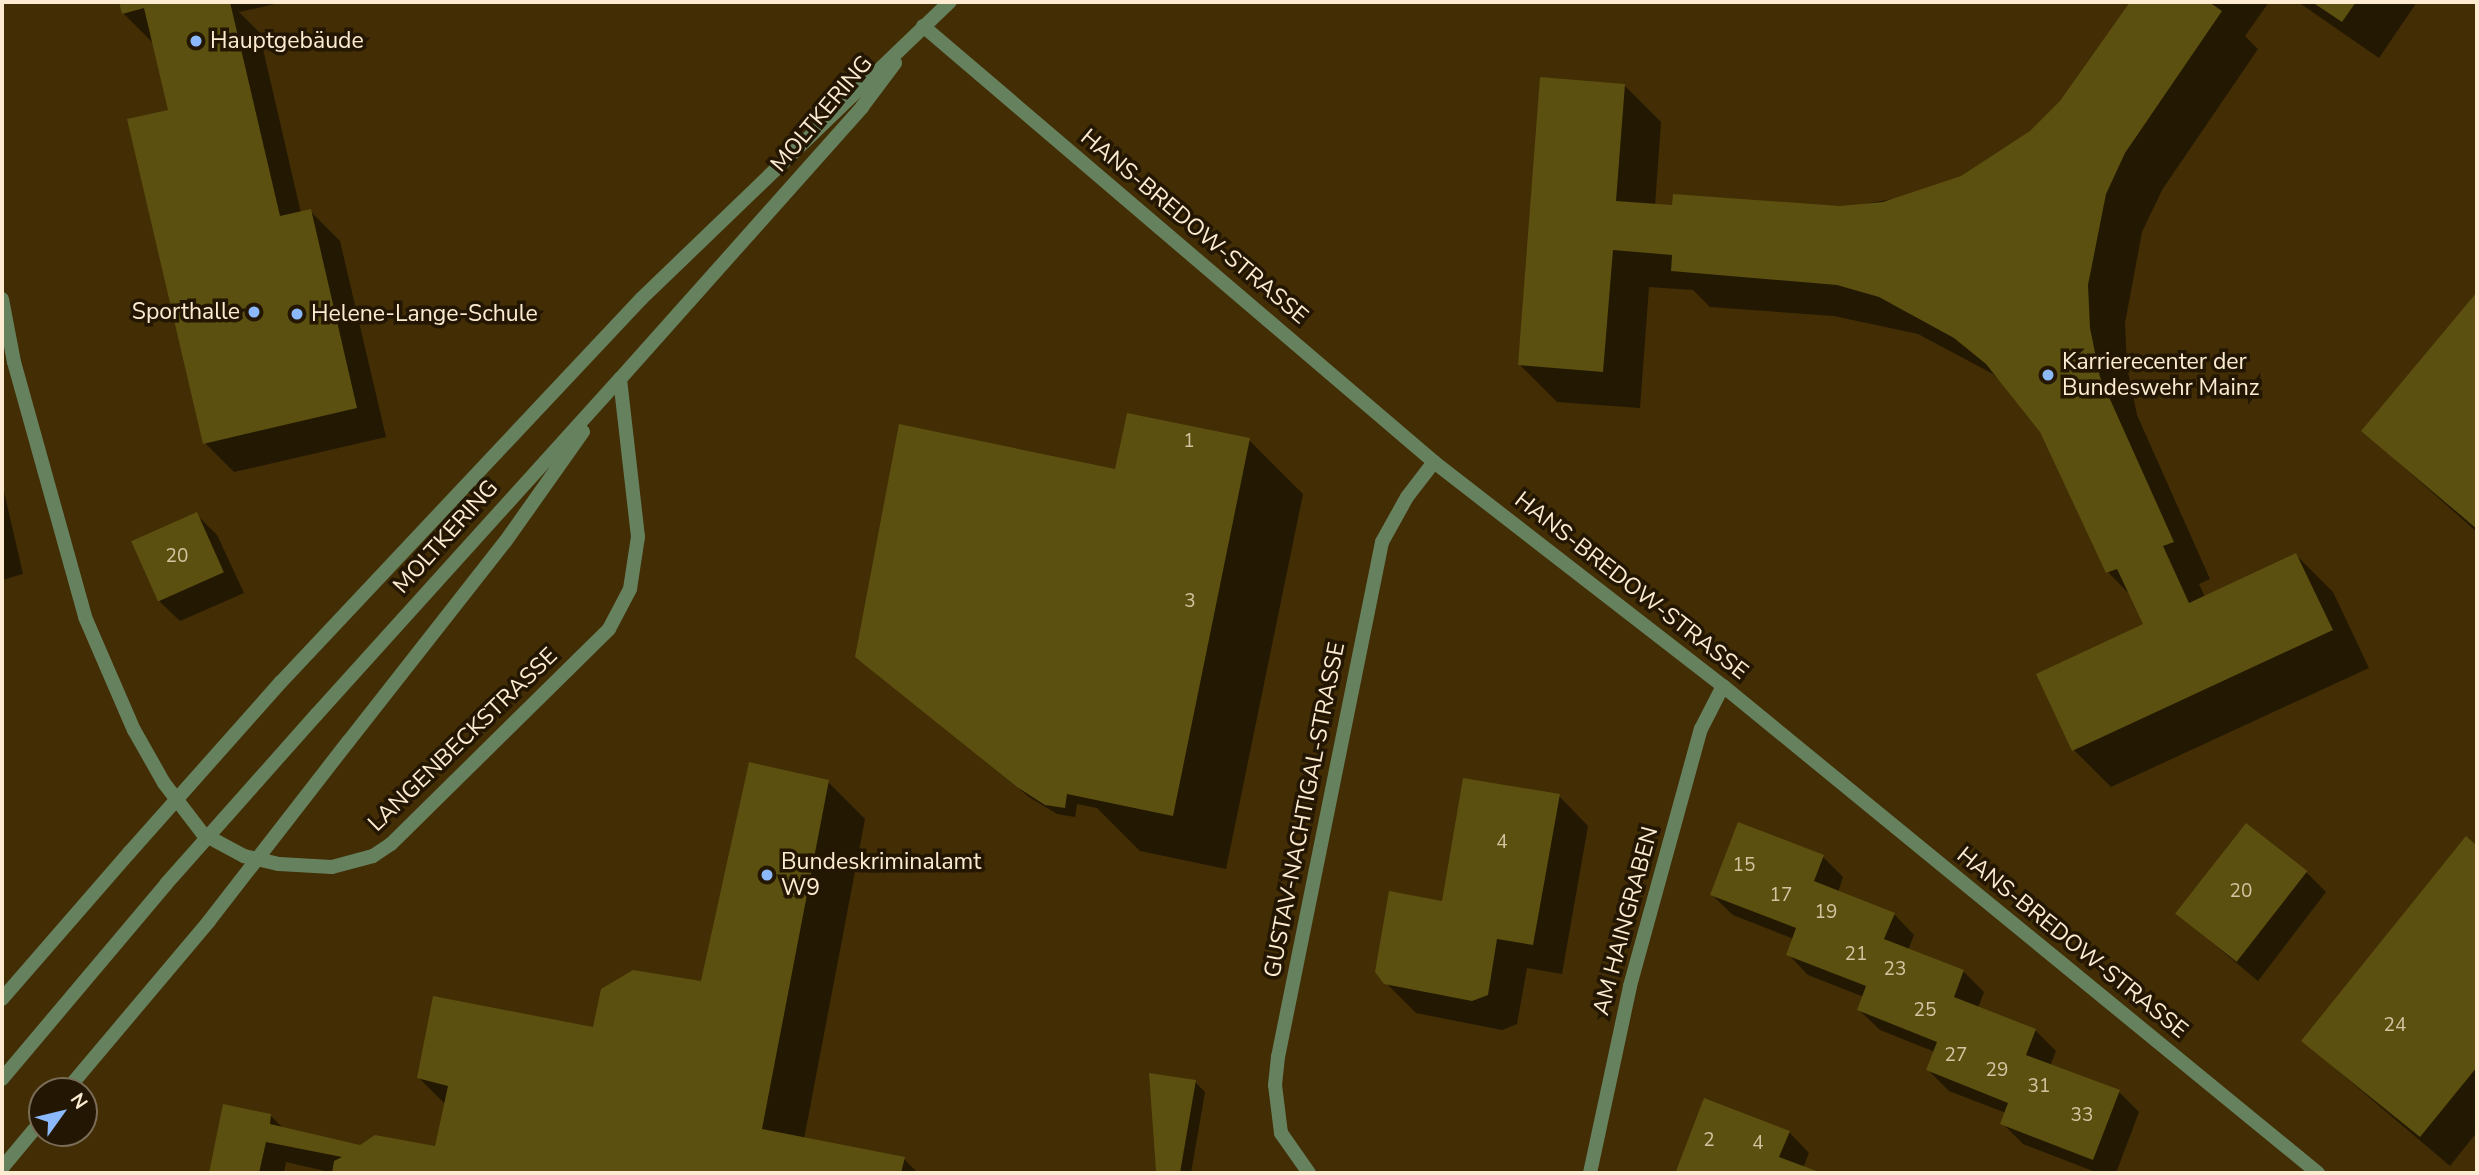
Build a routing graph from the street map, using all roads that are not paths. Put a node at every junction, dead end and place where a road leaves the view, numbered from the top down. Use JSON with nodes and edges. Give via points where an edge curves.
{"nodes":[{"id":1,"x":950,"y":2,"type":"edge"},
{"id":2,"x":923,"y":26,"type":"junction"},
{"id":3,"x":2,"y":299,"type":"edge"},
{"id":4,"x":8,"y":364,"type":"edge"},
{"id":5,"x":620,"y":379,"type":"junction"},
{"id":6,"x":1434,"y":462,"type":"junction"},
{"id":7,"x":1723,"y":686,"type":"junction"},
{"id":8,"x":2,"y":999,"type":"edge"},
{"id":9,"x":78,"y":1077,"type":"edge"},
{"id":10,"x":2,"y":1079,"type":"edge"},
{"id":11,"x":28,"y":1137,"type":"edge"},
{"id":12,"x":2,"y":1168,"type":"edge"},
{"id":13,"x":1309,"y":1173,"type":"edge"},
{"id":14,"x":1590,"y":1173,"type":"edge"},
{"id":15,"x":2318,"y":1173,"type":"edge"}],
"edges":[{"from":1,"to":2,"type":"street","name":"MOLTKERING"},
{"from":2,"to":5,"type":"street","name":"MOLTKERING","via":[[862,107]]},
{"from":2,"to":6,"type":"street","name":"HANS-BREDOW-STRASSE"},
{"from":2,"to":8,"type":"street","name":"MOLTKERING","bridge":true,"via":[[641,299],[281,682]]},
{"from":3,"to":4,"type":"street","name":"LANGENBECKSTRASSE"},
{"from":4,"to":5,"type":"street","name":"LANGENBECKSTRASSE","via":[[85,617],[134,730],[186,816],[203,834],[244,856],[332,867],[373,856],[391,844],[609,629],[636,567],[638,511]]},
{"from":5,"to":9,"type":"street","bridge":true,"via":[[505,542],[209,921]]},
{"from":5,"to":10,"type":"street","name":"MOLTKERING","bridge":true,"via":[[166,884]]},
{"from":6,"to":7,"type":"street","name":"HANS-BREDOW-STRASSE"},
{"from":6,"to":13,"type":"street","name":"GUSTAV-NACHTIGAL-STRASSE","via":[[1406,497],[1382,542],[1278,1057],[1275,1085],[1281,1133]]},
{"from":7,"to":14,"type":"street","name":"AM HAINGRABEN","via":[[1701,729],[1637,960]]},
{"from":7,"to":15,"type":"street","name":"HANS-BREDOW-STRASSE"},
{"from":11,"to":12,"type":"street"}]}
